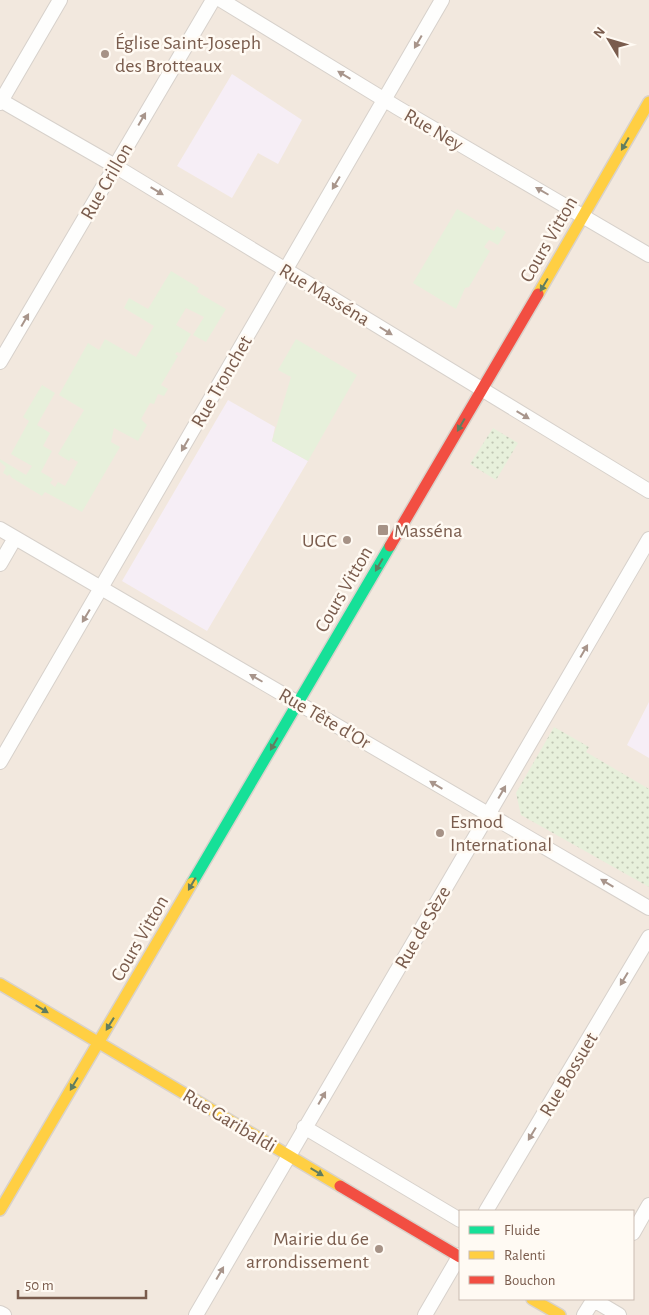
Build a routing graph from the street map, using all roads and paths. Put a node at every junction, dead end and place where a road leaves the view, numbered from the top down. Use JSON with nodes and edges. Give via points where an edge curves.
{"nodes":[{"id":1,"x":60,"y":0,"type":"edge"},
{"id":2,"x":212,"y":0,"type":"edge"},
{"id":3,"x":221,"y":0,"type":"edge"},
{"id":4,"x":442,"y":0,"type":"edge"},
{"id":5,"x":385,"y":100,"type":"junction"},
{"id":6,"x":0,"y":101,"type":"edge"},
{"id":7,"x":649,"y":102,"type":"edge"},
{"id":8,"x":115,"y":166,"type":"junction"},
{"id":9,"x":584,"y":216,"type":"junction"},
{"id":10,"x":649,"y":255,"type":"edge"},
{"id":11,"x":285,"y":270,"type":"junction"},
{"id":12,"x":0,"y":362,"type":"edge"},
{"id":13,"x":481,"y":390,"type":"junction"},
{"id":14,"x":649,"y":491,"type":"edge"},
{"id":15,"x":0,"y":529,"type":"edge"},
{"id":16,"x":15,"y":538,"type":"junction"},
{"id":17,"x":649,"y":539,"type":"edge"},
{"id":18,"x":0,"y":564,"type":"edge"},
{"id":19,"x":102,"y":590,"type":"junction"},
{"id":20,"x":298,"y":702,"type":"junction"},
{"id":21,"x":0,"y":762,"type":"edge"},
{"id":22,"x":488,"y":816,"type":"junction"},
{"id":23,"x":649,"y":908,"type":"edge"},
{"id":24,"x":649,"y":937,"type":"edge"},
{"id":25,"x":0,"y":984,"type":"edge"},
{"id":26,"x":98,"y":1042,"type":"junction"},
{"id":27,"x":304,"y":1126,"type":"junction"},
{"id":28,"x":288,"y":1155,"type":"junction"},
{"id":29,"x":649,"y":1205,"type":"edge"},
{"id":30,"x":0,"y":1210,"type":"edge"},
{"id":31,"x":487,"y":1210,"type":"edge"},
{"id":32,"x":459,"y":1219,"type":"edge"},
{"id":33,"x":634,"y":1231,"type":"edge"},
{"id":34,"x":459,"y":1255,"type":"edge"},
{"id":35,"x":459,"y":1258,"type":"edge"},
{"id":36,"x":534,"y":1300,"type":"edge"},
{"id":37,"x":592,"y":1300,"type":"edge"},
{"id":38,"x":595,"y":1300,"type":"edge"},
{"id":39,"x":0,"y":1313,"type":"edge"},
{"id":40,"x":4,"y":1315,"type":"edge"},
{"id":41,"x":196,"y":1315,"type":"edge"},
{"id":42,"x":425,"y":1315,"type":"edge"},
{"id":43,"x":560,"y":1315,"type":"edge"},
{"id":44,"x":584,"y":1315,"type":"edge"},
{"id":45,"x":619,"y":1315,"type":"edge"}],
"edges":[{"from":1,"to":6,"type":"street"},
{"from":8,"to":2,"type":"street","name":"Rue Crillon","one_way":true},
{"from":5,"to":3,"type":"street","name":"Rue Ney","one_way":true},
{"from":4,"to":5,"type":"street","name":"Rue Tronchet","one_way":true},
{"from":9,"to":5,"type":"street","name":"Rue Ney","one_way":true},
{"from":5,"to":11,"type":"street","name":"Rue Tronchet","one_way":true},
{"from":6,"to":8,"type":"street","name":"Rue Masséna"},
{"from":7,"to":9,"type":"main road","name":"Cours Vitton","one_way":true},
{"from":8,"to":11,"type":"street","name":"Rue Masséna","one_way":true},
{"from":12,"to":8,"type":"street","name":"Rue Crillon","one_way":true},
{"from":9,"to":10,"type":"street","name":"Rue Ney"},
{"from":9,"to":13,"type":"main road","name":"Cours Vitton","one_way":true},
{"from":11,"to":13,"type":"street","name":"Rue Masséna","one_way":true},
{"from":11,"to":19,"type":"street","name":"Rue Tronchet","one_way":true},
{"from":13,"to":14,"type":"street","name":"Rue Masséna","one_way":true},
{"from":13,"to":20,"type":"main road","name":"Cours Vitton","one_way":true},
{"from":15,"to":16,"type":"street","name":"Rue Tête d'Or"},
{"from":16,"to":18,"type":"street"},
{"from":16,"to":19,"type":"street","name":"Rue Tête d'Or"},
{"from":22,"to":17,"type":"street","name":"Rue de Sèze","one_way":true},
{"from":20,"to":19,"type":"street","name":"Rue Tête d'Or","one_way":true},
{"from":19,"to":21,"type":"street","name":"Rue Tronchet","one_way":true},
{"from":22,"to":20,"type":"street","name":"Rue Tête d'Or","one_way":true},
{"from":20,"to":26,"type":"main road","name":"Cours Vitton","one_way":true},
{"from":23,"to":22,"type":"street","name":"Rue Tête d'Or","one_way":true},
{"from":27,"to":22,"type":"street","name":"Rue de Sèze","one_way":true},
{"from":24,"to":31,"type":"street","name":"Rue Bossuet","one_way":true},
{"from":25,"to":26,"type":"main road","name":"Rue Garibaldi","one_way":true},
{"from":26,"to":28,"type":"main road","name":"Rue Garibaldi"},
{"from":26,"to":30,"type":"main road","name":"Cours Vitton","one_way":true},
{"from":27,"to":28,"type":"street","name":"Rue de Sèze"},
{"from":27,"to":32,"type":"street","name":"Rue Garibaldi"},
{"from":28,"to":34,"type":"main road","name":"Rue Garibaldi","one_way":true},
{"from":41,"to":28,"type":"street","name":"Rue de Sèze","one_way":true},
{"from":29,"to":33,"type":"street"},
{"from":35,"to":42,"type":"street"},
{"from":36,"to":43,"type":"main road"},
{"from":37,"to":44,"type":"street"},
{"from":38,"to":45,"type":"street"},
{"from":39,"to":40,"type":"street"}]}
